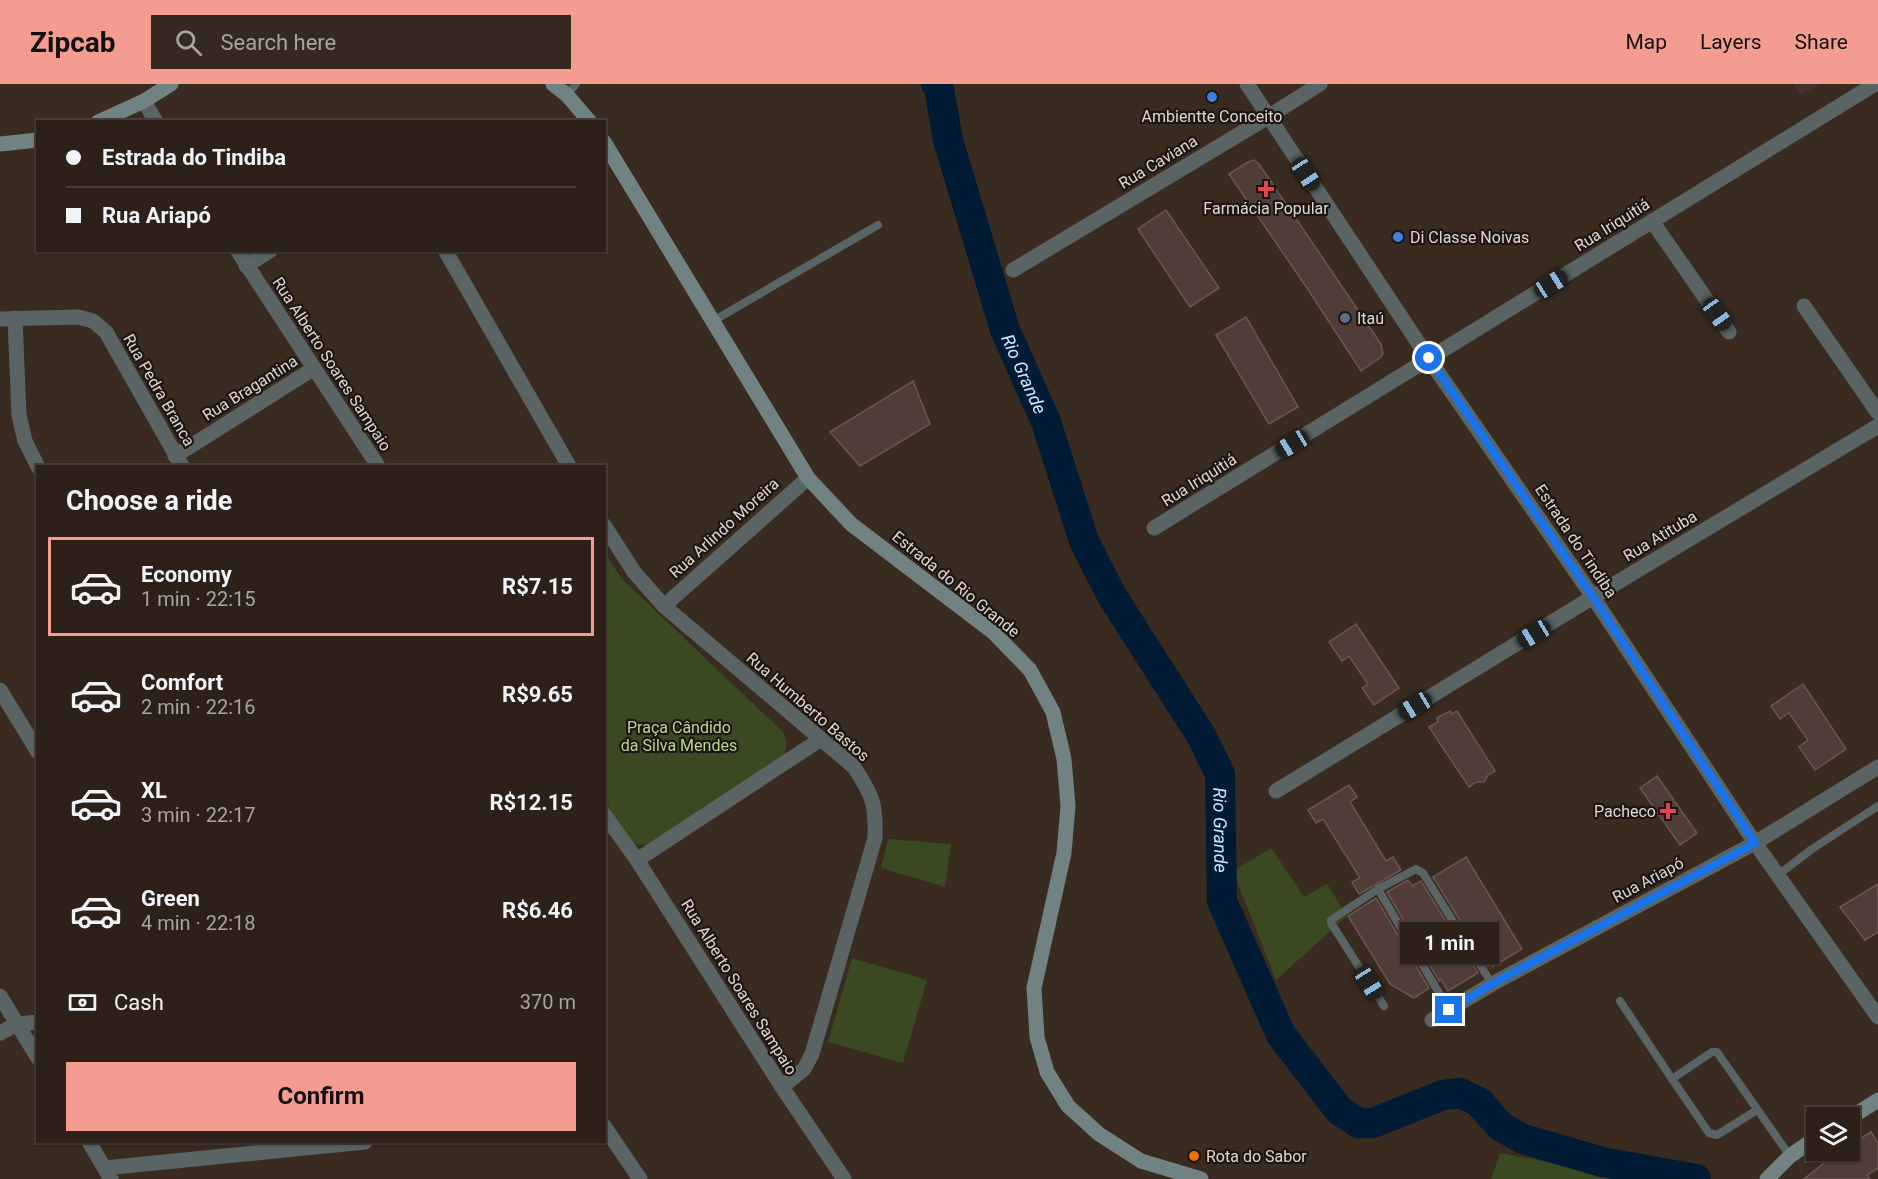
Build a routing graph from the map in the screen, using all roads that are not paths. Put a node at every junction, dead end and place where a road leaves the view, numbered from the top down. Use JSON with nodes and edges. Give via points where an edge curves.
{"nodes":[{"id":1,"x":171,"y":84,"type":"edge"},
{"id":2,"x":553,"y":84,"type":"edge"},
{"id":3,"x":1248,"y":84,"type":"edge"},
{"id":4,"x":1320,"y":84,"type":"edge"},
{"id":5,"x":1875,"y":84,"type":"edge"},
{"id":6,"x":571,"y":90,"type":"edge"},
{"id":7,"x":144,"y":101,"type":"junction"},
{"id":8,"x":1268,"y":117,"type":"junction"},
{"id":9,"x":102,"y":120,"type":"edge"},
{"id":10,"x":155,"y":120,"type":"edge"},
{"id":11,"x":589,"y":120,"type":"edge"},
{"id":12,"x":36,"y":141,"type":"edge"},
{"id":13,"x":0,"y":144,"type":"edge"},
{"id":14,"x":606,"y":145,"type":"edge"},
{"id":15,"x":1652,"y":221,"type":"junction"},
{"id":16,"x":878,"y":225,"type":"dead end"},
{"id":17,"x":238,"y":252,"type":"edge"},
{"id":18,"x":268,"y":252,"type":"edge"},
{"id":19,"x":447,"y":252,"type":"edge"},
{"id":20,"x":246,"y":266,"type":"junction"},
{"id":21,"x":1013,"y":270,"type":"dead end"},
{"id":22,"x":1804,"y":306,"type":"dead end"},
{"id":23,"x":8,"y":318,"type":"edge"},
{"id":24,"x":713,"y":321,"type":"junction"},
{"id":25,"x":1730,"y":332,"type":"dead end"},
{"id":26,"x":1429,"y":358,"type":"junction"},
{"id":27,"x":313,"y":369,"type":"junction"},
{"id":28,"x":1878,"y":413,"type":"edge"},
{"id":29,"x":1878,"y":426,"type":"edge"},
{"id":30,"x":179,"y":461,"type":"edge"},
{"id":31,"x":37,"y":465,"type":"edge"},
{"id":32,"x":377,"y":465,"type":"edge"},
{"id":33,"x":568,"y":465,"type":"edge"},
{"id":34,"x":808,"y":478,"type":"junction"},
{"id":35,"x":606,"y":528,"type":"edge"},
{"id":36,"x":1154,"y":528,"type":"dead end"},
{"id":37,"x":1593,"y":597,"type":"junction"},
{"id":38,"x":664,"y":606,"type":"junction"},
{"id":39,"x":0,"y":690,"type":"edge"},
{"id":40,"x":821,"y":739,"type":"junction"},
{"id":41,"x":36,"y":749,"type":"edge"},
{"id":42,"x":1878,"y":767,"type":"edge"},
{"id":43,"x":1276,"y":791,"type":"dead end"},
{"id":44,"x":1878,"y":806,"type":"edge"},
{"id":45,"x":606,"y":817,"type":"edge"},
{"id":46,"x":1755,"y":843,"type":"junction"},
{"id":47,"x":637,"y":860,"type":"junction"},
{"id":48,"x":1778,"y":875,"type":"junction"},
{"id":49,"x":1378,"y":889,"type":"junction"},
{"id":50,"x":1492,"y":984,"type":"junction"},
{"id":51,"x":0,"y":996,"type":"edge"},
{"id":52,"x":1620,"y":1001,"type":"dead end"},
{"id":53,"x":1384,"y":1006,"type":"dead end"},
{"id":54,"x":1449,"y":1010,"type":"junction"},
{"id":55,"x":1878,"y":1017,"type":"edge"},
{"id":56,"x":1432,"y":1020,"type":"dead end"},
{"id":57,"x":36,"y":1022,"type":"edge"},
{"id":58,"x":17,"y":1024,"type":"junction"},
{"id":59,"x":0,"y":1033,"type":"edge"},
{"id":60,"x":36,"y":1055,"type":"edge"},
{"id":61,"x":1672,"y":1079,"type":"junction"},
{"id":62,"x":782,"y":1087,"type":"junction"},
{"id":63,"x":1878,"y":1100,"type":"edge"},
{"id":64,"x":1757,"y":1110,"type":"junction"},
{"id":65,"x":1860,"y":1112,"type":"edge"},
{"id":66,"x":606,"y":1128,"type":"edge"},
{"id":67,"x":90,"y":1143,"type":"edge"},
{"id":68,"x":357,"y":1143,"type":"edge"},
{"id":69,"x":1806,"y":1145,"type":"edge"},
{"id":70,"x":1790,"y":1156,"type":"junction"},
{"id":71,"x":108,"y":1174,"type":"edge"},
{"id":72,"x":1769,"y":1177,"type":"edge"},
{"id":73,"x":640,"y":1179,"type":"edge"},
{"id":74,"x":844,"y":1179,"type":"edge"},
{"id":75,"x":1201,"y":1179,"type":"edge"}],
"edges":[{"from":1,"to":7,"type":"main road"},
{"from":2,"to":6,"type":"main road"},
{"from":3,"to":8,"type":"street","name":"Estrada do Tindiba"},
{"from":4,"to":8,"type":"street","name":"Rua Caviana"},
{"from":5,"to":15,"type":"street","name":"Rua Iriquitiá"},
{"from":6,"to":11,"type":"main road"},
{"from":7,"to":9,"type":"main road"},
{"from":7,"to":10,"type":"street"},
{"from":8,"to":21,"type":"street","name":"Rua Caviana"},
{"from":8,"to":26,"type":"street","name":"Estrada do Tindiba"},
{"from":12,"to":13,"type":"main road"},
{"from":14,"to":24,"type":"main road","name":"Estrada do Rio Grande"},
{"from":15,"to":25,"type":"street"},
{"from":15,"to":26,"type":"street","name":"Rua Iriquitiá"},
{"from":16,"to":24,"type":"lane"},
{"from":17,"to":20,"type":"street","name":"Rua Alberto Soares Sampaio"},
{"from":18,"to":20,"type":"street"},
{"from":19,"to":33,"type":"street"},
{"from":20,"to":27,"type":"street","name":"Rua Alberto Soares Sampaio"},
{"from":22,"to":28,"type":"street"},
{"from":23,"to":30,"type":"street","name":"Rua Pedra Branca","via":[[78,317],[93,321],[106,332]]},
{"from":23,"to":31,"type":"street","via":[[19,415],[25,441]]},
{"from":24,"to":34,"type":"main road","name":"Estrada do Rio Grande"},
{"from":26,"to":36,"type":"street","name":"Rua Iriquitiá"},
{"from":26,"to":37,"type":"street","name":"Estrada do Tindiba"},
{"from":27,"to":30,"type":"street","name":"Rua Bragantina"},
{"from":27,"to":32,"type":"street","name":"Rua Alberto Soares Sampaio"},
{"from":29,"to":37,"type":"street","name":"Rua Atituba"},
{"from":34,"to":38,"type":"street","name":"Rua Arlindo Moreira"},
{"from":34,"to":75,"type":"main road","name":"Estrada do Rio Grande","via":[[851,524],[993,632],[1030,670],[1053,712],[1064,759],[1068,806],[1064,853],[1035,988],[1037,1036],[1047,1072],[1068,1106],[1099,1134],[1141,1161]]},
{"from":35,"to":38,"type":"street","name":"Rua Humberto Bastos","via":[[634,572]]},
{"from":37,"to":43,"type":"street","name":"Rua Atituba"},
{"from":37,"to":46,"type":"street","name":"Estrada do Tindiba"},
{"from":38,"to":40,"type":"street","name":"Rua Humberto Bastos"},
{"from":39,"to":41,"type":"street"},
{"from":40,"to":47,"type":"street"},
{"from":40,"to":62,"type":"street","name":"Rua Humberto Bastos","via":[[854,767],[869,790],[875,813],[874,838],[812,1054],[804,1069]]},
{"from":42,"to":46,"type":"street","name":"Rua Ariapó"},
{"from":44,"to":48,"type":"lane"},
{"from":45,"to":47,"type":"street","name":"Rua Alberto Soares Sampaio"},
{"from":46,"to":48,"type":"street","name":"Estrada do Tindiba"},
{"from":46,"to":50,"type":"street","name":"Rua Ariapó"},
{"from":47,"to":62,"type":"street","name":"Rua Alberto Soares Sampaio"},
{"from":48,"to":55,"type":"street","name":"Estrada do Tindiba"},
{"from":49,"to":50,"type":"lane","via":[[1420,870]]},
{"from":49,"to":53,"type":"lane","via":[[1332,918],[1331,923]]},
{"from":49,"to":54,"type":"lane"},
{"from":50,"to":54,"type":"street","name":"Rua Ariapó"},
{"from":51,"to":58,"type":"street"},
{"from":52,"to":61,"type":"lane"},
{"from":54,"to":56,"type":"street","name":"Rua Ariapó"},
{"from":57,"to":58,"type":"street"},
{"from":58,"to":59,"type":"street"},
{"from":58,"to":60,"type":"street"},
{"from":61,"to":64,"type":"lane","via":[[1712,1135]]},
{"from":61,"to":64,"type":"lane","via":[[1717,1052]]},
{"from":62,"to":74,"type":"street","name":"Rua Alberto Soares Sampaio"},
{"from":63,"to":65,"type":"main road"},
{"from":64,"to":70,"type":"lane"},
{"from":66,"to":73,"type":"street"},
{"from":67,"to":71,"type":"street"},
{"from":68,"to":71,"type":"street"},
{"from":69,"to":70,"type":"main road"},
{"from":70,"to":72,"type":"main road"}]}
